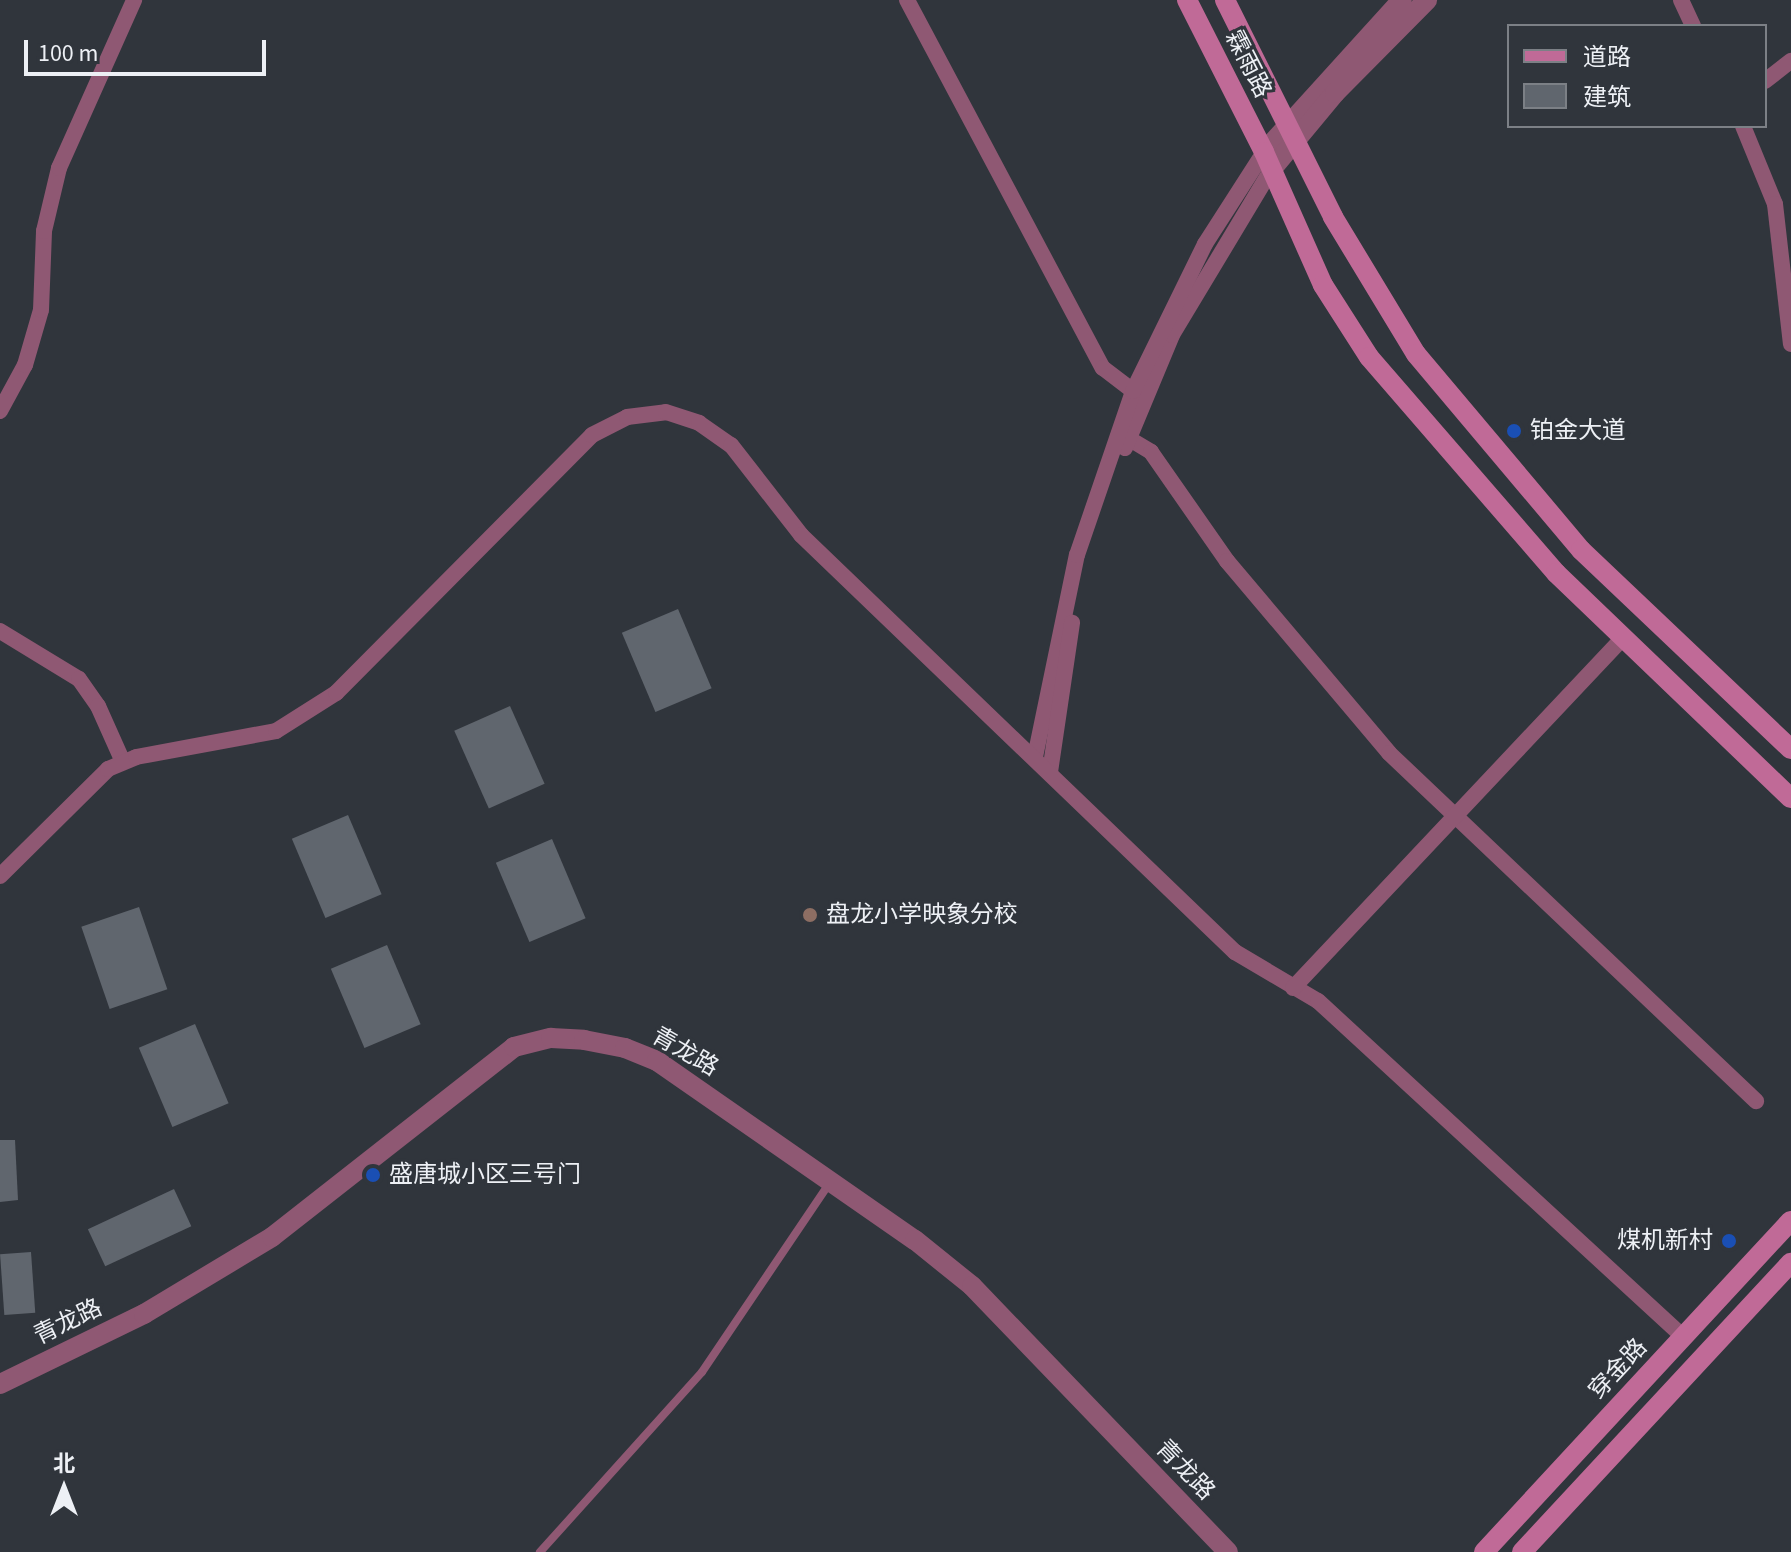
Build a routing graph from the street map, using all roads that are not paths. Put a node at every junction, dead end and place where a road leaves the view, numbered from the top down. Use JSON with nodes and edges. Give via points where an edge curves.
{"nodes":[{"id":1,"x":134,"y":0,"type":"edge"},
{"id":2,"x":907,"y":0,"type":"edge"},
{"id":3,"x":1187,"y":0,"type":"edge"},
{"id":4,"x":1225,"y":0,"type":"edge"},
{"id":5,"x":1402,"y":0,"type":"edge"},
{"id":6,"x":1427,"y":0,"type":"edge"},
{"id":7,"x":1681,"y":0,"type":"edge"},
{"id":8,"x":1692,"y":24,"type":"edge"},
{"id":9,"x":1791,"y":61,"type":"edge"},
{"id":10,"x":1767,"y":79,"type":"edge"},
{"id":11,"x":1744,"y":128,"type":"edge"},
{"id":12,"x":1290,"y":130,"type":"junction"},
{"id":13,"x":1268,"y":161,"type":"junction"},
{"id":14,"x":1791,"y":344,"type":"edge"},
{"id":15,"x":1138,"y":395,"type":"junction"},
{"id":16,"x":0,"y":411,"type":"edge"},
{"id":17,"x":1128,"y":438,"type":"junction"},
{"id":18,"x":0,"y":631,"type":"edge"},
{"id":19,"x":1623,"y":638,"type":"junction"},
{"id":20,"x":1791,"y":749,"type":"edge"},
{"id":21,"x":1035,"y":757,"type":"junction"},
{"id":22,"x":123,"y":762,"type":"junction"},
{"id":23,"x":1050,"y":772,"type":"junction"},
{"id":24,"x":1791,"y":798,"type":"edge"},
{"id":25,"x":1453,"y":813,"type":"junction"},
{"id":26,"x":0,"y":876,"type":"edge"},
{"id":27,"x":1293,"y":988,"type":"junction"},
{"id":28,"x":1756,"y":1101,"type":"dead end"},
{"id":29,"x":831,"y":1180,"type":"junction"},
{"id":30,"x":1791,"y":1221,"type":"edge"},
{"id":31,"x":1791,"y":1263,"type":"edge"},
{"id":32,"x":1684,"y":1337,"type":"junction"},
{"id":33,"x":0,"y":1384,"type":"edge"},
{"id":34,"x":540,"y":1552,"type":"edge"},
{"id":35,"x":1228,"y":1552,"type":"edge"},
{"id":36,"x":1484,"y":1552,"type":"edge"},
{"id":37,"x":1522,"y":1552,"type":"edge"}],
"edges":[{"from":1,"to":16,"type":"street","via":[[59,168],[44,231],[41,310],[25,365]]},
{"from":2,"to":15,"type":"street","via":[[1103,368]]},
{"from":3,"to":13,"type":"main road","name":"霖雨路"},
{"from":4,"to":12,"type":"main road","name":"霖雨路"},
{"from":5,"to":12,"type":"street"},
{"from":6,"to":12,"type":"street"},
{"from":7,"to":8,"type":"street"},
{"from":9,"to":10,"type":"street"},
{"from":11,"to":14,"type":"street","via":[[1775,204]]},
{"from":12,"to":13,"type":"street"},
{"from":12,"to":20,"type":"main road","via":[[1346,239],[1416,354],[1581,550]]},
{"from":13,"to":15,"type":"street","via":[[1205,244]]},
{"from":13,"to":19,"type":"main road","via":[[1323,285],[1369,357],[1556,573]]},
{"from":15,"to":17,"type":"street"},
{"from":15,"to":21,"type":"street","via":[[1077,555]]},
{"from":17,"to":23,"type":"street","via":[[1088,556],[1068,641]]},
{"from":17,"to":25,"type":"street","via":[[1151,452],[1227,561],[1389,753]]},
{"from":18,"to":22,"type":"street","via":[[79,679],[98,706]]},
{"from":19,"to":24,"type":"main road"},
{"from":19,"to":25,"type":"street"},
{"from":21,"to":22,"type":"street","via":[[801,535],[731,445],[699,423],[666,412],[627,417],[592,435],[324,701],[276,731]]},
{"from":21,"to":23,"type":"street"},
{"from":22,"to":26,"type":"street","via":[[108,769]]},
{"from":23,"to":27,"type":"street","via":[[1235,952]]},
{"from":25,"to":27,"type":"street"},
{"from":25,"to":28,"type":"street"},
{"from":27,"to":32,"type":"street","via":[[1318,1001]]},
{"from":29,"to":33,"type":"street","name":"青龙路","via":[[657,1061],[584,1040],[538,1041],[514,1047],[481,1069],[272,1237],[144,1314]]},
{"from":29,"to":34,"type":"lane","via":[[702,1372]]},
{"from":29,"to":35,"type":"street","name":"青龙路","via":[[972,1286]]},
{"from":30,"to":32,"type":"main road","name":"穿金路"},
{"from":31,"to":37,"type":"main road"},
{"from":32,"to":36,"type":"main road","name":"穿金路"}]}
